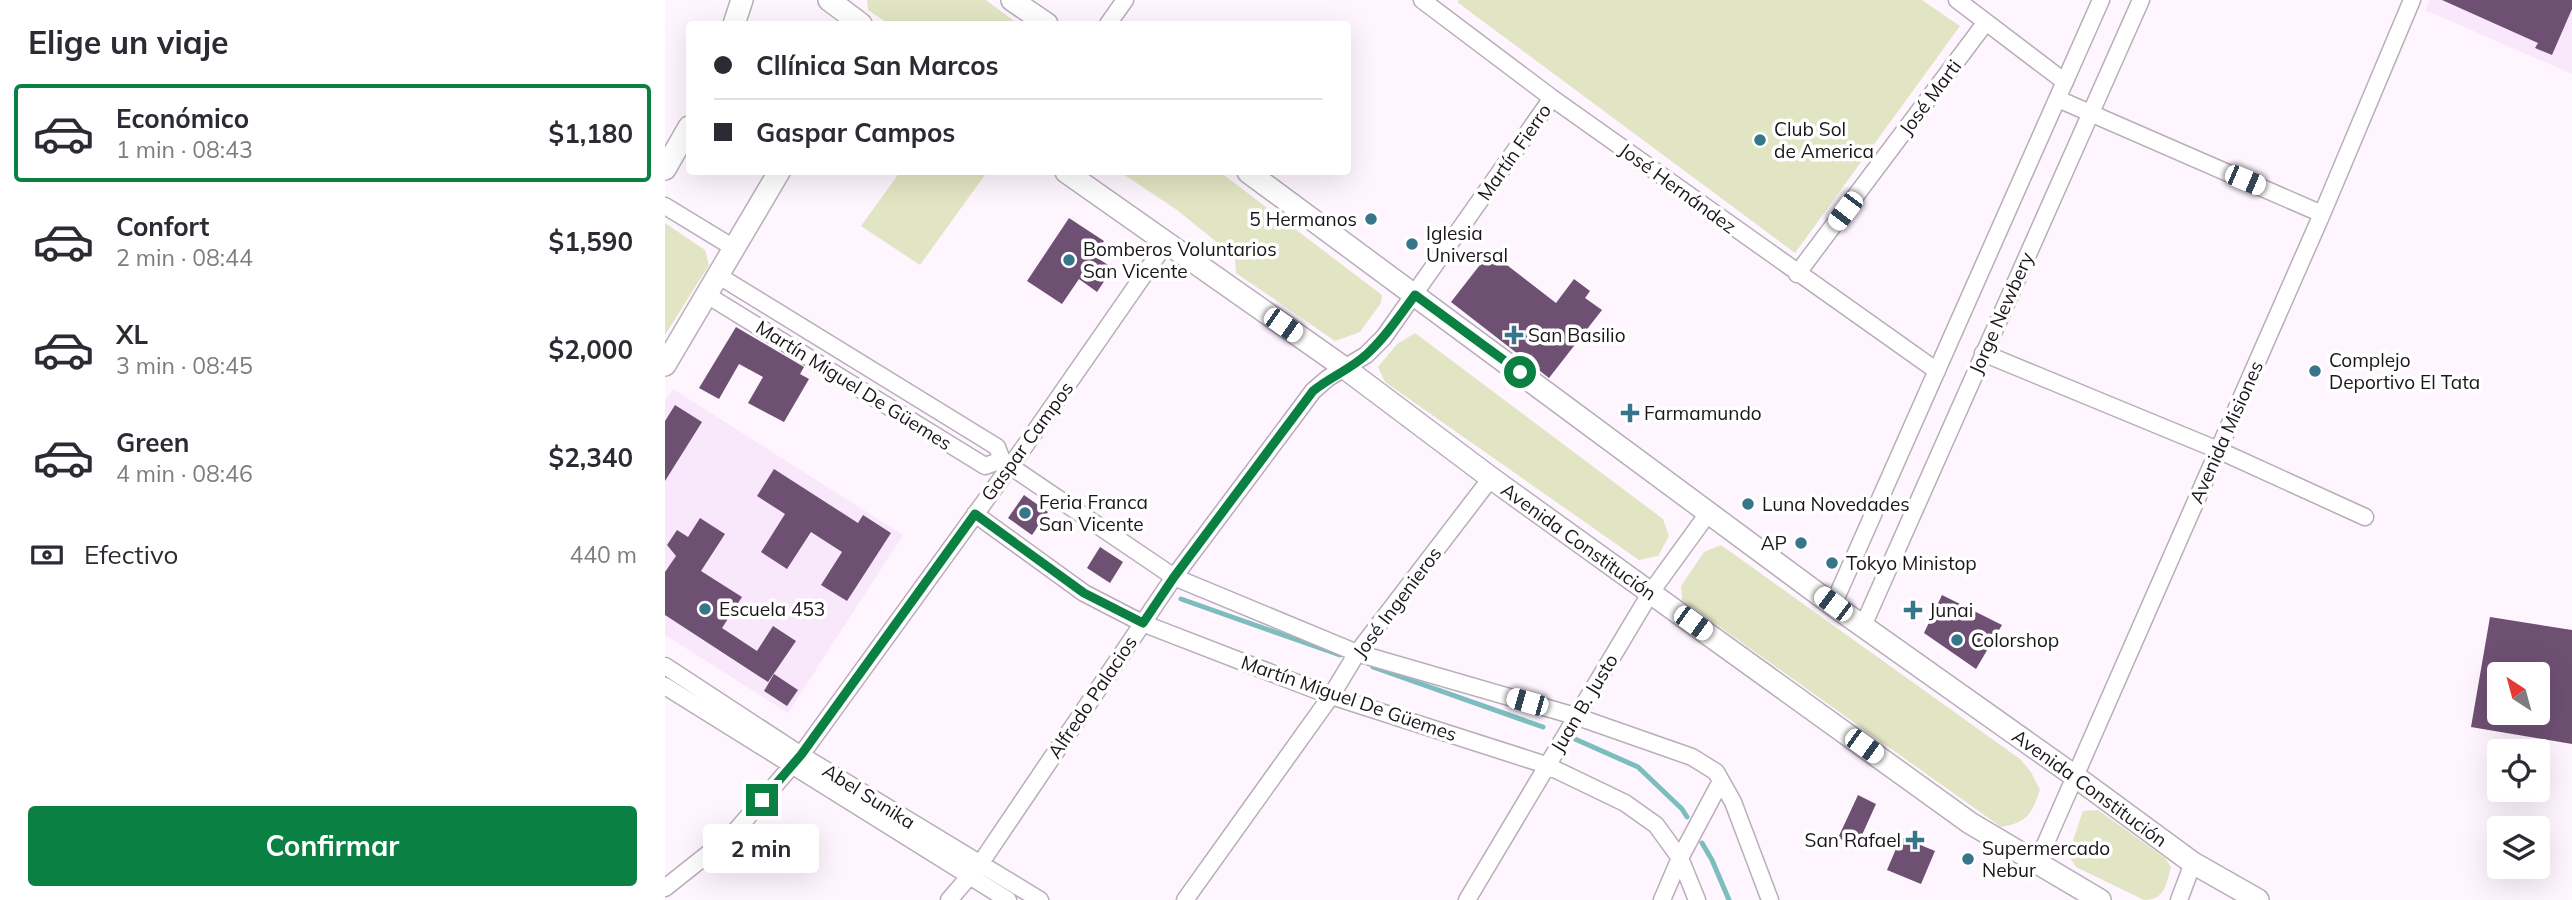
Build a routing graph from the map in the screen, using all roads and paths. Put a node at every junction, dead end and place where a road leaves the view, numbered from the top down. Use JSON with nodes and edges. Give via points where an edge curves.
{"nodes":[{"id":1,"x":742,"y":0,"type":"edge"},
{"id":2,"x":1012,"y":0,"type":"edge"},
{"id":3,"x":1125,"y":0,"type":"edge"},
{"id":4,"x":1957,"y":0,"type":"edge"},
{"id":5,"x":2102,"y":0,"type":"edge"},
{"id":6,"x":2140,"y":0,"type":"edge"},
{"id":7,"x":2412,"y":0,"type":"edge"},
{"id":8,"x":1427,"y":1,"type":"edge"},
{"id":9,"x":735,"y":21,"type":"edge"},
{"id":10,"x":1043,"y":21,"type":"edge"},
{"id":11,"x":1110,"y":21,"type":"edge"},
{"id":12,"x":1986,"y":22,"type":"junction"},
{"id":13,"x":2065,"y":82,"type":"junction"},
{"id":14,"x":1552,"y":98,"type":"junction"},
{"id":15,"x":2057,"y":99,"type":"junction"},
{"id":16,"x":2091,"y":114,"type":"junction"},
{"id":17,"x":686,"y":132,"type":"edge"},
{"id":18,"x":665,"y":169,"type":"edge"},
{"id":19,"x":777,"y":175,"type":"edge"},
{"id":20,"x":1070,"y":175,"type":"edge"},
{"id":21,"x":1252,"y":175,"type":"edge"},
{"id":22,"x":665,"y":206,"type":"edge"},
{"id":23,"x":2322,"y":214,"type":"junction"},
{"id":24,"x":1166,"y":243,"type":"junction"},
{"id":25,"x":734,"y":248,"type":"junction"},
{"id":26,"x":1797,"y":274,"type":"junction"},
{"id":27,"x":719,"y":276,"type":"junction"},
{"id":28,"x":707,"y":295,"type":"junction"},
{"id":29,"x":1415,"y":295,"type":"junction"},
{"id":30,"x":1983,"y":353,"type":"junction"},
{"id":31,"x":665,"y":365,"type":"edge"},
{"id":32,"x":1346,"y":369,"type":"junction"},
{"id":33,"x":1937,"y":371,"type":"junction"},
{"id":34,"x":2218,"y":450,"type":"junction"},
{"id":35,"x":1006,"y":463,"type":"junction"},
{"id":36,"x":1491,"y":478,"type":"junction"},
{"id":37,"x":1709,"y":512,"type":"junction"},
{"id":38,"x":975,"y":514,"type":"junction"},
{"id":39,"x":2365,"y":517,"type":"dead end"},
{"id":40,"x":1174,"y":577,"type":"junction"},
{"id":41,"x":1651,"y":592,"type":"junction"},
{"id":42,"x":1833,"y":604,"type":"junction"},
{"id":43,"x":1143,"y":623,"type":"junction"},
{"id":44,"x":1863,"y":626,"type":"junction"},
{"id":45,"x":1357,"y":653,"type":"junction"},
{"id":46,"x":665,"y":666,"type":"edge"},
{"id":47,"x":665,"y":686,"type":"edge"},
{"id":48,"x":1331,"y":696,"type":"junction"},
{"id":49,"x":1575,"y":716,"type":"junction"},
{"id":50,"x":796,"y":761,"type":"junction"},
{"id":51,"x":1546,"y":765,"type":"junction"},
{"id":52,"x":2076,"y":777,"type":"junction"},
{"id":53,"x":1721,"y":781,"type":"junction"},
{"id":54,"x":1679,"y":858,"type":"junction"},
{"id":55,"x":2037,"y":863,"type":"junction"},
{"id":56,"x":2193,"y":863,"type":"junction"},
{"id":57,"x":974,"y":870,"type":"junction"},
{"id":58,"x":665,"y":888,"type":"edge"},
{"id":59,"x":949,"y":900,"type":"edge"},
{"id":60,"x":1008,"y":900,"type":"edge"},
{"id":61,"x":1040,"y":900,"type":"edge"},
{"id":62,"x":1185,"y":900,"type":"edge"},
{"id":63,"x":1467,"y":900,"type":"edge"},
{"id":64,"x":1662,"y":900,"type":"edge"},
{"id":65,"x":1697,"y":900,"type":"edge"},
{"id":66,"x":1770,"y":900,"type":"edge"},
{"id":67,"x":2099,"y":900,"type":"edge"},
{"id":68,"x":2179,"y":900,"type":"edge"},
{"id":69,"x":2258,"y":900,"type":"edge"}],
"edges":[{"from":1,"to":9,"type":"main road"},
{"from":2,"to":10,"type":"main road"},
{"from":3,"to":11,"type":"street"},
{"from":4,"to":12,"type":"street"},
{"from":5,"to":13,"type":"street","name":"Jorge Newbery"},
{"from":6,"to":16,"type":"street","name":"Jorge Newbery"},
{"from":7,"to":23,"type":"street","name":"Avenida Misiones"},
{"from":8,"to":14,"type":"street","name":"José Hernández"},
{"from":12,"to":13,"type":"street"},
{"from":12,"to":26,"type":"street","name":"José Marti"},
{"from":13,"to":15,"type":"street","name":"Jorge Newbery"},
{"from":14,"to":26,"type":"street","name":"José Hernández"},
{"from":14,"to":29,"type":"street","name":"Martín Fierro"},
{"from":15,"to":16,"type":"street"},
{"from":15,"to":33,"type":"street","name":"Jorge Newbery"},
{"from":16,"to":23,"type":"street"},
{"from":16,"to":30,"type":"street","name":"Jorge Newbery"},
{"from":17,"to":18,"type":"main road"},
{"from":19,"to":25,"type":"main road"},
{"from":20,"to":24,"type":"main road","name":"Avenida Constitución"},
{"from":21,"to":29,"type":"main road","name":"Avenida Constitución"},
{"from":22,"to":25,"type":"street"},
{"from":23,"to":34,"type":"street","name":"Avenida Misiones"},
{"from":24,"to":32,"type":"main road","name":"Avenida Constitución"},
{"from":24,"to":35,"type":"street","name":"Gaspar Campos"},
{"from":25,"to":27,"type":"main road"},
{"from":26,"to":33,"type":"street","name":"José Hernández"},
{"from":27,"to":28,"type":"main road"},
{"from":27,"to":35,"type":"street","name":"Martín Miguel De Güemes","via":[[997,447]]},
{"from":28,"to":31,"type":"main road"},
{"from":28,"to":35,"type":"street","name":"Martín Miguel De Güemes","via":[[985,466]]},
{"from":29,"to":32,"type":"street","name":"Martín Fierro","via":[[1384,337]]},
{"from":29,"to":37,"type":"main road","name":"Avenida Constitución"},
{"from":30,"to":34,"type":"street"},
{"from":30,"to":44,"type":"street","name":"Jorge Newbery"},
{"from":32,"to":36,"type":"main road","name":"Avenida Constitución"},
{"from":32,"to":40,"type":"street","name":"Alfredo Palacios","via":[[1313,391]]},
{"from":33,"to":42,"type":"street","name":"Jorge Newbery"},
{"from":34,"to":39,"type":"street"},
{"from":34,"to":52,"type":"street","name":"Avenida Misiones"},
{"from":35,"to":38,"type":"street","name":"Gaspar Campos"},
{"from":35,"to":40,"type":"street","name":"Martín Miguel De Güemes"},
{"from":36,"to":41,"type":"main road","name":"Avenida Constitución"},
{"from":36,"to":45,"type":"street","name":"José Ingenieros"},
{"from":37,"to":41,"type":"street","name":"Juan B. Justo"},
{"from":37,"to":42,"type":"main road","name":"Avenida Constitución"},
{"from":38,"to":43,"type":"street","name":"Martín Miguel De Güemes","via":[[1084,593]]},
{"from":38,"to":50,"type":"street","name":"Gaspar Campos"},
{"from":40,"to":43,"type":"street","name":"Alfredo Palacios"},
{"from":40,"to":45,"type":"street","name":"Martín Miguel De Güemes"},
{"from":41,"to":49,"type":"street","name":"Juan B. Justo"},
{"from":41,"to":55,"type":"main road","name":"Avenida Constitución","via":[[1971,823]]},
{"from":42,"to":44,"type":"main road","name":"Avenida Constitución"},
{"from":43,"to":48,"type":"street","name":"Martín Miguel De Güemes"},
{"from":43,"to":57,"type":"street","name":"Alfredo Palacios"},
{"from":44,"to":52,"type":"main road","name":"Avenida Constitución"},
{"from":45,"to":48,"type":"street","name":"José Ingenieros"},
{"from":45,"to":49,"type":"street","name":"Martín Miguel De Güemes"},
{"from":46,"to":50,"type":"street","name":"Abel Sunika"},
{"from":47,"to":50,"type":"street","name":"Abel Sunika"},
{"from":48,"to":51,"type":"street","name":"Martín Miguel De Güemes"},
{"from":48,"to":62,"type":"street","name":"José Ingenieros"},
{"from":49,"to":51,"type":"street","name":"Juan B. Justo"},
{"from":49,"to":53,"type":"street","name":"Martín Miguel De Güemes","via":[[1692,757],[1716,772]]},
{"from":50,"to":57,"type":"street","name":"Abel Sunika"},
{"from":50,"to":58,"type":"street","name":"Gaspar Campos","via":[[733,834]]},
{"from":51,"to":54,"type":"street","name":"Martín Miguel De Güemes","via":[[1625,803],[1656,825]]},
{"from":51,"to":63,"type":"street","name":"Juan B. Justo"},
{"from":52,"to":55,"type":"street","name":"Avenida Misiones"},
{"from":52,"to":56,"type":"main road","name":"Avenida Constitución"},
{"from":53,"to":54,"type":"street"},
{"from":53,"to":66,"type":"street","name":"Martín Miguel De Güemes","via":[[1734,802]]},
{"from":54,"to":64,"type":"street"},
{"from":54,"to":65,"type":"street","name":"Martín Miguel De Güemes"},
{"from":55,"to":67,"type":"main road","name":"Avenida Constitución"},
{"from":56,"to":68,"type":"street"},
{"from":56,"to":69,"type":"main road","name":"Avenida Constitución"},
{"from":57,"to":59,"type":"street","name":"Alfredo Palacios"},
{"from":57,"to":60,"type":"street","name":"Abel Sunika"},
{"from":57,"to":61,"type":"street","name":"Abel Sunika"}]}
